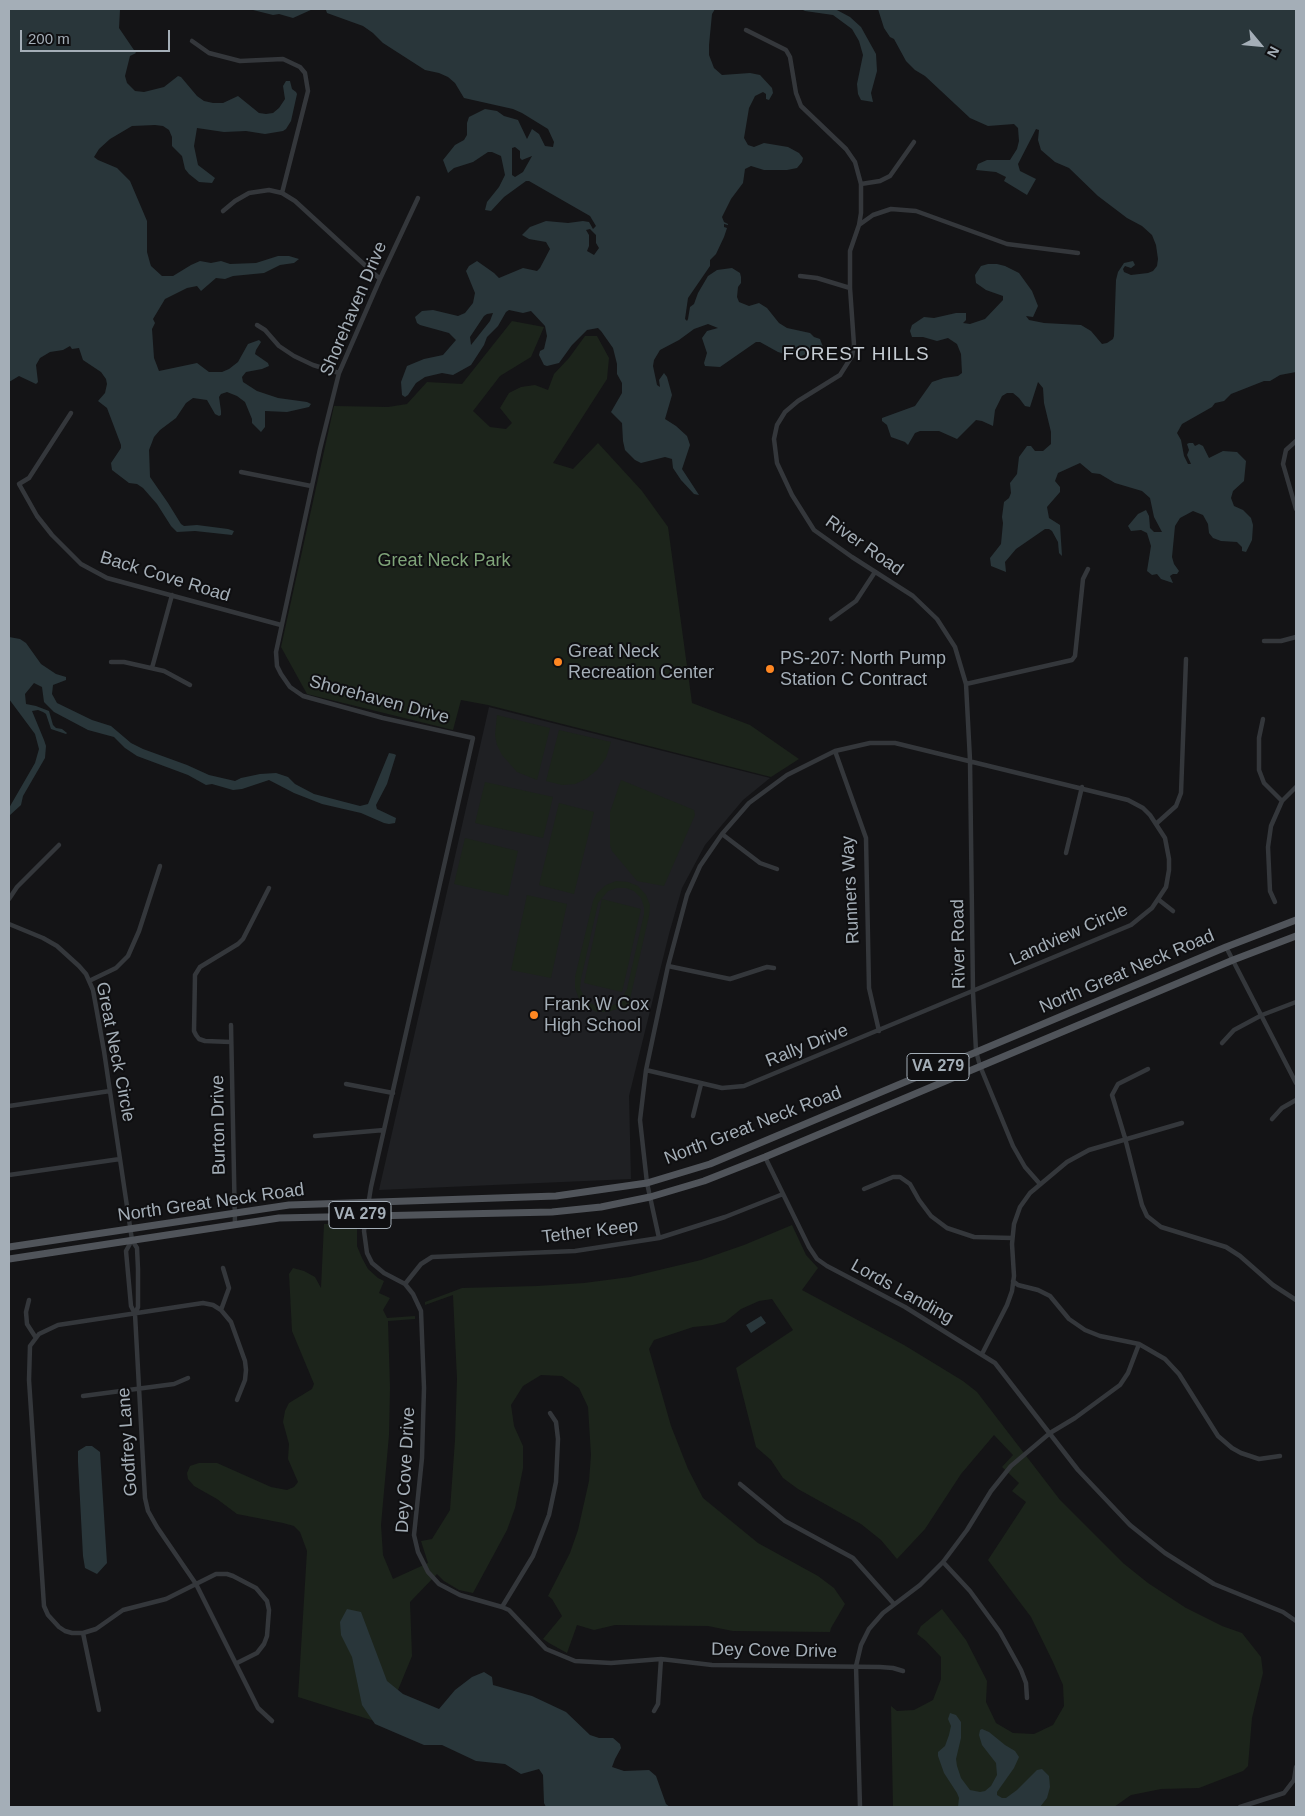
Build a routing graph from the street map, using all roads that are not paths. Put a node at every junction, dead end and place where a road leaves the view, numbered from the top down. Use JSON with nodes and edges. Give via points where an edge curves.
{"nodes":[{"id":1,"x":746,"y":30,"type":"dead end"},
{"id":2,"x":192,"y":41,"type":"dead end"},
{"id":3,"x":914,"y":142,"type":"dead end"},
{"id":4,"x":861,"y":184,"type":"junction"},
{"id":5,"x":282,"y":194,"type":"junction"},
{"id":6,"x":418,"y":198,"type":"dead end"},
{"id":7,"x":223,"y":211,"type":"dead end"},
{"id":8,"x":859,"y":225,"type":"junction"},
{"id":9,"x":1078,"y":253,"type":"dead end"},
{"id":10,"x":800,"y":276,"type":"dead end"},
{"id":11,"x":380,"y":279,"type":"junction"},
{"id":12,"x":850,"y":288,"type":"junction"},
{"id":13,"x":258,"y":325,"type":"dead end"},
{"id":14,"x":339,"y":373,"type":"junction"},
{"id":15,"x":71,"y":413,"type":"dead end"},
{"id":16,"x":1296,"y":441,"type":"edge"},
{"id":17,"x":241,"y":472,"type":"dead end"},
{"id":18,"x":312,"y":486,"type":"junction"},
{"id":19,"x":1296,"y":509,"type":"edge"},
{"id":20,"x":1088,"y":569,"type":"dead end"},
{"id":21,"x":875,"y":572,"type":"junction"},
{"id":22,"x":172,"y":596,"type":"junction"},
{"id":23,"x":830,"y":619,"type":"dead end"},
{"id":24,"x":281,"y":625,"type":"junction"},
{"id":25,"x":1296,"y":637,"type":"edge"},
{"id":26,"x":1264,"y":642,"type":"dead end"},
{"id":27,"x":1186,"y":659,"type":"dead end"},
{"id":28,"x":110,"y":662,"type":"dead end"},
{"id":29,"x":152,"y":668,"type":"junction"},
{"id":30,"x":966,"y":684,"type":"junction"},
{"id":31,"x":190,"y":685,"type":"dead end"},
{"id":32,"x":1264,"y":719,"type":"dead end"},
{"id":33,"x":835,"y":751,"type":"junction"},
{"id":34,"x":970,"y":760,"type":"junction"},
{"id":35,"x":1296,"y":787,"type":"edge"},
{"id":36,"x":1082,"y":788,"type":"junction"},
{"id":37,"x":1282,"y":801,"type":"junction"},
{"id":38,"x":1157,"y":823,"type":"junction"},
{"id":39,"x":722,"y":834,"type":"junction"},
{"id":40,"x":59,"y":844,"type":"dead end"},
{"id":41,"x":1066,"y":854,"type":"dead end"},
{"id":42,"x":160,"y":866,"type":"dead end"},
{"id":43,"x":777,"y":869,"type":"dead end"},
{"id":44,"x":269,"y":888,"type":"dead end"},
{"id":45,"x":9,"y":899,"type":"edge"},
{"id":46,"x":1158,"y":900,"type":"junction"},
{"id":47,"x":1275,"y":902,"type":"dead end"},
{"id":48,"x":1173,"y":911,"type":"dead end"},
{"id":49,"x":1296,"y":920,"type":"edge"},
{"id":50,"x":9,"y":924,"type":"edge"},
{"id":51,"x":1296,"y":936,"type":"edge"},
{"id":52,"x":1226,"y":947,"type":"junction"},
{"id":53,"x":1233,"y":960,"type":"junction"},
{"id":54,"x":668,"y":966,"type":"junction"},
{"id":55,"x":774,"y":968,"type":"dead end"},
{"id":56,"x":89,"y":981,"type":"junction"},
{"id":57,"x":973,"y":992,"type":"junction"},
{"id":58,"x":1296,"y":1002,"type":"edge"},
{"id":59,"x":1262,"y":1015,"type":"junction"},
{"id":60,"x":231,"y":1025,"type":"dead end"},
{"id":61,"x":879,"y":1031,"type":"junction"},
{"id":62,"x":231,"y":1042,"type":"junction"},
{"id":63,"x":1222,"y":1043,"type":"dead end"},
{"id":64,"x":976,"y":1052,"type":"junction"},
{"id":65,"x":980,"y":1066,"type":"junction"},
{"id":66,"x":1148,"y":1069,"type":"dead end"},
{"id":67,"x":646,"y":1070,"type":"junction"},
{"id":68,"x":1296,"y":1083,"type":"edge"},
{"id":69,"x":346,"y":1084,"type":"dead end"},
{"id":70,"x":701,"y":1084,"type":"junction"},
{"id":71,"x":110,"y":1091,"type":"junction"},
{"id":72,"x":392,"y":1093,"type":"junction"},
{"id":73,"x":1296,"y":1100,"type":"edge"},
{"id":74,"x":9,"y":1106,"type":"edge"},
{"id":75,"x":693,"y":1116,"type":"dead end"},
{"id":76,"x":1272,"y":1119,"type":"dead end"},
{"id":77,"x":1182,"y":1123,"type":"dead end"},
{"id":78,"x":384,"y":1130,"type":"junction"},
{"id":79,"x":315,"y":1136,"type":"dead end"},
{"id":80,"x":1126,"y":1138,"type":"junction"},
{"id":81,"x":765,"y":1157,"type":"junction"},
{"id":82,"x":120,"y":1158,"type":"junction"},
{"id":83,"x":9,"y":1176,"type":"edge"},
{"id":84,"x":647,"y":1183,"type":"junction"},
{"id":85,"x":1040,"y":1184,"type":"junction"},
{"id":86,"x":864,"y":1189,"type":"dead end"},
{"id":87,"x":783,"y":1194,"type":"junction"},
{"id":88,"x":650,"y":1197,"type":"junction"},
{"id":89,"x":368,"y":1204,"type":"junction"},
{"id":90,"x":234,"y":1212,"type":"junction"},
{"id":91,"x":366,"y":1215,"type":"junction"},
{"id":92,"x":235,"y":1225,"type":"junction"},
{"id":93,"x":130,"y":1229,"type":"junction"},
{"id":94,"x":659,"y":1238,"type":"junction"},
{"id":95,"x":1012,"y":1238,"type":"junction"},
{"id":96,"x":132,"y":1240,"type":"junction"},
{"id":97,"x":9,"y":1247,"type":"edge"},
{"id":98,"x":9,"y":1259,"type":"edge"},
{"id":99,"x":223,"y":1268,"type":"dead end"},
{"id":100,"x":1013,"y":1281,"type":"junction"},
{"id":101,"x":405,"y":1284,"type":"junction"},
{"id":102,"x":29,"y":1300,"type":"dead end"},
{"id":103,"x":1296,"y":1300,"type":"edge"},
{"id":104,"x":221,"y":1310,"type":"junction"},
{"id":105,"x":135,"y":1314,"type":"junction"},
{"id":106,"x":36,"y":1338,"type":"junction"},
{"id":107,"x":1139,"y":1344,"type":"junction"},
{"id":108,"x":982,"y":1354,"type":"junction"},
{"id":109,"x":188,"y":1378,"type":"dead end"},
{"id":110,"x":138,"y":1389,"type":"junction"},
{"id":111,"x":83,"y":1396,"type":"dead end"},
{"id":112,"x":237,"y":1400,"type":"dead end"},
{"id":113,"x":550,"y":1412,"type":"dead end"},
{"id":114,"x":1050,"y":1433,"type":"junction"},
{"id":115,"x":1280,"y":1456,"type":"dead end"},
{"id":116,"x":740,"y":1484,"type":"dead end"},
{"id":117,"x":943,"y":1562,"type":"junction"},
{"id":118,"x":196,"y":1584,"type":"junction"},
{"id":119,"x":894,"y":1604,"type":"junction"},
{"id":120,"x":502,"y":1607,"type":"junction"},
{"id":121,"x":1296,"y":1621,"type":"edge"},
{"id":122,"x":83,"y":1633,"type":"junction"},
{"id":123,"x":661,"y":1659,"type":"junction"},
{"id":124,"x":237,"y":1663,"type":"junction"},
{"id":125,"x":856,"y":1666,"type":"junction"},
{"id":126,"x":903,"y":1671,"type":"dead end"},
{"id":127,"x":1027,"y":1698,"type":"dead end"},
{"id":128,"x":99,"y":1710,"type":"dead end"},
{"id":129,"x":654,"y":1710,"type":"dead end"},
{"id":130,"x":272,"y":1721,"type":"dead end"},
{"id":131,"x":1296,"y":1767,"type":"edge"},
{"id":132,"x":860,"y":1807,"type":"edge"},
{"id":133,"x":1240,"y":1807,"type":"edge"}],
"edges":[{"from":1,"to":4,"type":"street","name":"River Road","via":[[786,50],[801,106],[850,154]]},
{"from":2,"to":5,"type":"street","via":[[209,53],[240,61],[283,59],[300,67],[305,74],[308,91]]},
{"from":3,"to":4,"type":"street","via":[[890,176]]},
{"from":4,"to":8,"type":"street","name":"River Road"},
{"from":5,"to":7,"type":"street","via":[[269,190],[249,193]]},
{"from":5,"to":11,"type":"street","via":[[295,201]]},
{"from":6,"to":11,"type":"street","name":"Shorehaven Drive"},
{"from":8,"to":9,"type":"street","via":[[873,215],[891,209],[916,211],[1007,244]]},
{"from":8,"to":12,"type":"street","name":"River Road","via":[[850,251]]},
{"from":10,"to":12,"type":"street"},
{"from":11,"to":14,"type":"street","name":"Shorehaven Drive"},
{"from":12,"to":21,"type":"street","name":"River Road","via":[[852,356],[840,375],[785,412],[777,425],[774,439],[777,463],[792,496],[814,530]]},
{"from":13,"to":14,"type":"street","via":[[294,357]]},
{"from":14,"to":18,"type":"street","name":"Shorehaven Drive"},
{"from":15,"to":22,"type":"street","name":"Back Cove Road","via":[[29,478],[19,484],[30,504],[47,530],[89,570]]},
{"from":16,"to":19,"type":"street","via":[[1286,450],[1283,464]]},
{"from":17,"to":18,"type":"street"},
{"from":18,"to":24,"type":"street","name":"Shorehaven Drive"},
{"from":20,"to":30,"type":"street","via":[[1083,579],[1072,660]]},
{"from":21,"to":23,"type":"street","via":[[856,601]]},
{"from":21,"to":30,"type":"street","name":"River Road","via":[[913,596],[937,619],[955,647]]},
{"from":22,"to":24,"type":"street","name":"Back Cove Road"},
{"from":22,"to":29,"type":"street"},
{"from":24,"to":72,"type":"street","name":"Shorehaven Drive","via":[[277,666],[296,692],[310,699],[473,738]]},
{"from":25,"to":26,"type":"street"},
{"from":27,"to":38,"type":"street","via":[[1181,794],[1176,806]]},
{"from":28,"to":29,"type":"street"},
{"from":29,"to":31,"type":"street","via":[[173,674]]},
{"from":30,"to":34,"type":"street","name":"River Road"},
{"from":32,"to":37,"type":"street","via":[[1259,738],[1259,770],[1264,783]]},
{"from":33,"to":34,"type":"street","name":"Landview Circle","via":[[870,743],[895,743]]},
{"from":33,"to":39,"type":"street","name":"Landview Circle","via":[[787,775],[749,804]]},
{"from":33,"to":61,"type":"street","name":"Runners Way","via":[[866,838],[869,988]]},
{"from":34,"to":36,"type":"street","name":"Landview Circle"},
{"from":34,"to":57,"type":"street","name":"River Road"},
{"from":35,"to":37,"type":"street"},
{"from":36,"to":38,"type":"street","name":"Landview Circle","via":[[1128,800],[1143,808]]},
{"from":36,"to":41,"type":"street"},
{"from":37,"to":47,"type":"street","via":[[1271,826],[1268,847],[1270,891]]},
{"from":38,"to":46,"type":"street","name":"Landview Circle","via":[[1165,838],[1169,864],[1166,887]]},
{"from":39,"to":43,"type":"street","via":[[760,863]]},
{"from":39,"to":54,"type":"street","name":"Landview Circle","via":[[700,866],[687,895]]},
{"from":40,"to":45,"type":"street"},
{"from":42,"to":56,"type":"street","via":[[128,956],[116,968]]},
{"from":44,"to":62,"type":"street","via":[[243,939],[200,967],[195,975],[196,1035],[205,1041]]},
{"from":46,"to":48,"type":"street"},
{"from":46,"to":57,"type":"street","name":"Landview Circle","via":[[1146,915],[1131,925]]},
{"from":49,"to":52,"type":"main road","name":"North Great Neck Road","number":"VA 279"},
{"from":50,"to":56,"type":"street","name":"Great Neck Circle","via":[[57,946],[79,966]]},
{"from":51,"to":53,"type":"main road","name":"North Great Neck Road","number":"VA 279"},
{"from":52,"to":53,"type":"street"},
{"from":52,"to":64,"type":"main road","name":"North Great Neck Road","number":"VA 279"},
{"from":53,"to":59,"type":"street"},
{"from":53,"to":65,"type":"main road","name":"North Great Neck Road","number":"VA 279"},
{"from":54,"to":55,"type":"street","via":[[730,978],[767,967]]},
{"from":54,"to":67,"type":"street","name":"Landview Circle"},
{"from":56,"to":71,"type":"street","name":"Great Neck Circle","via":[[96,1001]]},
{"from":57,"to":61,"type":"street","name":"Rally Drive"},
{"from":57,"to":64,"type":"street","name":"River Road"},
{"from":58,"to":59,"type":"street"},
{"from":59,"to":63,"type":"street","via":[[1234,1030]]},
{"from":59,"to":68,"type":"street"},
{"from":60,"to":62,"type":"street","name":"Burton Drive"},
{"from":61,"to":70,"type":"street","name":"Rally Drive","via":[[744,1086],[722,1088]]},
{"from":62,"to":90,"type":"street","name":"Burton Drive"},
{"from":64,"to":65,"type":"street","name":"River Road"},
{"from":64,"to":84,"type":"main road","name":"North Great Neck Road","number":"VA 279","via":[[710,1164]]},
{"from":65,"to":81,"type":"main road","name":"North Great Neck Road","number":"VA 279"},
{"from":65,"to":85,"type":"street","name":"River Road","via":[[1018,1157]]},
{"from":66,"to":80,"type":"street","via":[[1118,1084],[1113,1091],[1112,1100]]},
{"from":67,"to":70,"type":"street","name":"Rally Drive"},
{"from":67,"to":84,"type":"street","name":"Landview Circle","via":[[640,1120]]},
{"from":69,"to":72,"type":"street"},
{"from":70,"to":75,"type":"street"},
{"from":71,"to":74,"type":"street"},
{"from":71,"to":82,"type":"street","name":"Great Neck Circle"},
{"from":72,"to":78,"type":"street","name":"Shorehaven Drive"},
{"from":73,"to":76,"type":"street"},
{"from":77,"to":80,"type":"street"},
{"from":78,"to":79,"type":"street"},
{"from":78,"to":89,"type":"street","name":"Shorehaven Drive"},
{"from":80,"to":85,"type":"street","via":[[1078,1155]]},
{"from":80,"to":103,"type":"street","via":[[1142,1205],[1151,1221],[1226,1247]]},
{"from":81,"to":87,"type":"street","name":"Lords Landing"},
{"from":81,"to":88,"type":"main road","name":"North Great Neck Road","number":"VA 279","via":[[704,1181]]},
{"from":82,"to":83,"type":"street"},
{"from":82,"to":93,"type":"street","name":"Great Neck Circle"},
{"from":84,"to":88,"type":"street","name":"Landview Circle"},
{"from":84,"to":89,"type":"main road","name":"North Great Neck Road","number":"VA 279","via":[[556,1196]]},
{"from":85,"to":95,"type":"street","via":[[1020,1207]]},
{"from":86,"to":95,"type":"street","via":[[900,1177],[910,1184],[931,1216],[947,1228],[974,1237]]},
{"from":87,"to":94,"type":"street","name":"Tether Keep","via":[[725,1218]]},
{"from":87,"to":108,"type":"street","name":"Lords Landing","via":[[808,1248],[821,1262],[905,1307]]},
{"from":88,"to":91,"type":"main road","name":"North Great Neck Road","number":"VA 279","via":[[552,1212]]},
{"from":88,"to":94,"type":"street","name":"Landview Circle"},
{"from":89,"to":90,"type":"main road","name":"North Great Neck Road","number":"VA 279","via":[[289,1205]]},
{"from":89,"to":91,"type":"street","name":"Dey Cove Drive"},
{"from":90,"to":92,"type":"street","name":"Burton Drive"},
{"from":90,"to":93,"type":"main road","name":"North Great Neck Road","number":"VA 279"},
{"from":91,"to":92,"type":"main road","name":"North Great Neck Road","number":"VA 279","via":[[279,1218]]},
{"from":91,"to":101,"type":"street","name":"Dey Cove Drive","via":[[365,1245],[369,1257],[376,1267]]},
{"from":92,"to":96,"type":"main road","name":"North Great Neck Road","number":"VA 279"},
{"from":93,"to":96,"type":"street","name":"Godfrey Lane"},
{"from":93,"to":97,"type":"main road","name":"North Great Neck Road","number":"VA 279"},
{"from":94,"to":101,"type":"street","name":"Tether Keep","via":[[575,1251],[439,1255],[426,1259]]},
{"from":95,"to":100,"type":"street"},
{"from":96,"to":98,"type":"main road","name":"North Great Neck Road","number":"VA 279"},
{"from":96,"to":105,"type":"street","name":"Godfrey Lane","via":[[138,1269],[138,1307]]},
{"from":96,"to":105,"type":"street","name":"Godfrey Lane","via":[[126,1251],[131,1306]]},
{"from":99,"to":104,"type":"street","via":[[229,1288]]},
{"from":100,"to":107,"type":"street","via":[[1050,1296],[1069,1319],[1086,1330]]},
{"from":100,"to":108,"type":"street","via":[[1007,1305]]},
{"from":101,"to":120,"type":"street","name":"Dey Cove Drive","via":[[418,1302],[422,1317],[422,1458],[414,1535],[418,1552],[428,1572],[439,1584],[460,1595]]},
{"from":102,"to":106,"type":"street","via":[[26,1324]]},
{"from":104,"to":105,"type":"street","via":[[203,1303]]},
{"from":104,"to":112,"type":"street","via":[[231,1322],[245,1361],[245,1380]]},
{"from":105,"to":106,"type":"street","via":[[58,1325]]},
{"from":105,"to":110,"type":"street","name":"Godfrey Lane"},
{"from":106,"to":122,"type":"street","via":[[28,1356],[44,1606],[59,1628],[72,1634]]},
{"from":107,"to":114,"type":"street","via":[[1120,1385]]},
{"from":107,"to":115,"type":"street","via":[[1171,1364],[1225,1442],[1252,1457]]},
{"from":108,"to":114,"type":"street","name":"Lords Landing","via":[[1002,1370]]},
{"from":109,"to":110,"type":"street","via":[[174,1384]]},
{"from":110,"to":111,"type":"street"},
{"from":110,"to":118,"type":"street","name":"Godfrey Lane","via":[[148,1512]]},
{"from":113,"to":120,"type":"street","via":[[556,1422],[558,1439],[556,1482],[549,1515],[533,1556]]},
{"from":114,"to":117,"type":"street","via":[[1002,1476]]},
{"from":114,"to":121,"type":"street","name":"Lords Landing","via":[[1105,1500],[1165,1553],[1214,1584],[1283,1612]]},
{"from":116,"to":119,"type":"street","via":[[785,1521],[852,1558]]},
{"from":117,"to":119,"type":"street"},
{"from":117,"to":127,"type":"street","via":[[970,1591],[1000,1632],[1021,1670]]},
{"from":118,"to":122,"type":"street","via":[[166,1599],[123,1610],[96,1629]]},
{"from":118,"to":124,"type":"street","name":"Godfrey Lane"},
{"from":118,"to":124,"type":"street","via":[[216,1574],[227,1574],[256,1588],[267,1601],[269,1610],[264,1644],[257,1653]]},
{"from":119,"to":125,"type":"street","via":[[869,1629],[860,1645]]},
{"from":120,"to":123,"type":"street","name":"Dey Cove Drive","via":[[546,1649],[575,1661],[611,1663]]},
{"from":122,"to":128,"type":"street"},
{"from":123,"to":125,"type":"street","name":"Dey Cove Drive","via":[[712,1665]]},
{"from":123,"to":129,"type":"street","via":[[658,1704]]},
{"from":124,"to":130,"type":"street","name":"Godfrey Lane","via":[[258,1708]]},
{"from":125,"to":126,"type":"street","name":"Dey Cove Drive"},
{"from":125,"to":132,"type":"street"},
{"from":131,"to":133,"type":"street","via":[[1294,1780],[1284,1793]]}]}
